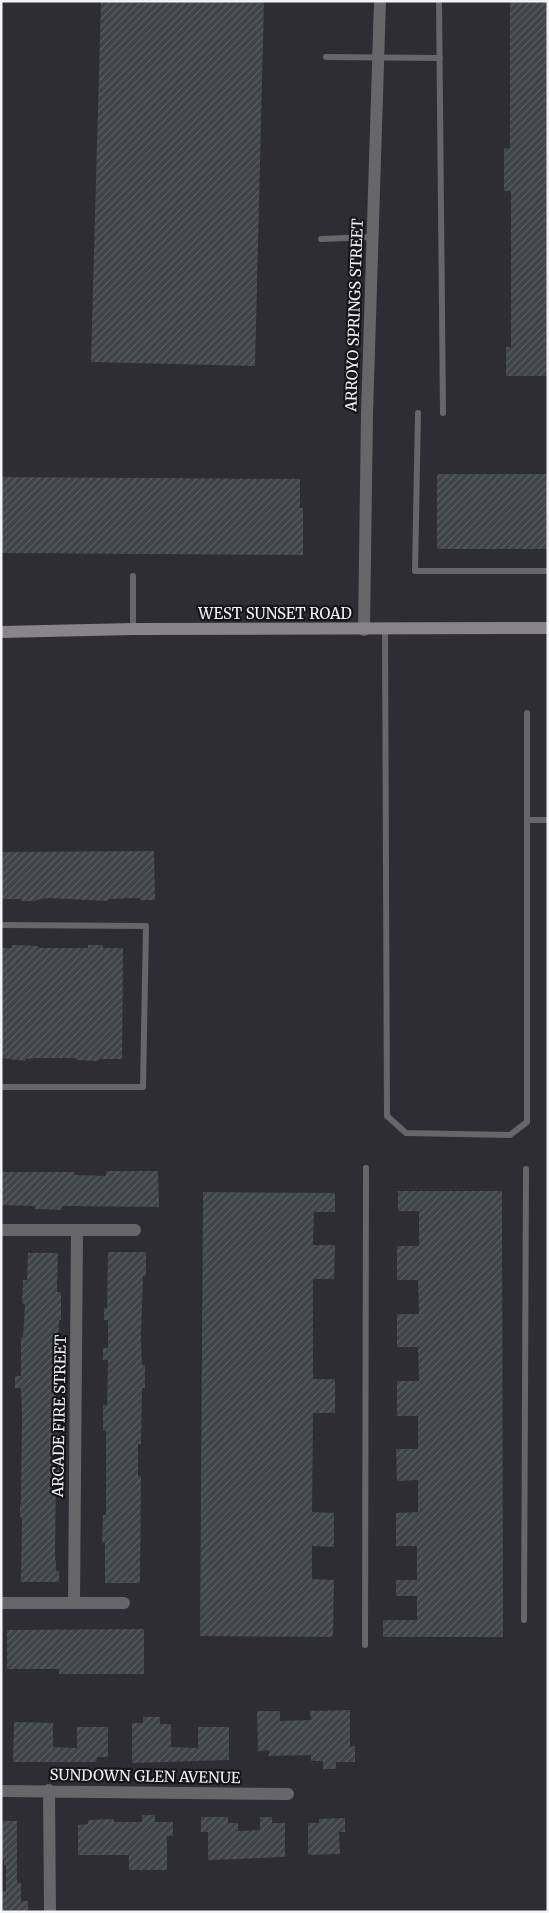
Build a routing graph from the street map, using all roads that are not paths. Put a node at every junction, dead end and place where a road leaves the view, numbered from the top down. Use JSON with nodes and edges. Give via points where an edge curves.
{"nodes":[{"id":1,"x":380,"y":1,"type":"edge"},
{"id":2,"x":440,"y":1,"type":"edge"},
{"id":3,"x":326,"y":57,"type":"dead end"},
{"id":4,"x":378,"y":58,"type":"junction"},
{"id":5,"x":440,"y":58,"type":"junction"},
{"id":6,"x":372,"y":237,"type":"junction"},
{"id":7,"x":321,"y":239,"type":"dead end"},
{"id":8,"x":418,"y":413,"type":"dead end"},
{"id":9,"x":443,"y":413,"type":"dead end"},
{"id":10,"x":548,"y":571,"type":"edge"},
{"id":11,"x":133,"y":576,"type":"dead end"},
{"id":12,"x":548,"y":628,"type":"edge"},
{"id":13,"x":133,"y":629,"type":"junction"},
{"id":14,"x":364,"y":630,"type":"junction"},
{"id":15,"x":385,"y":630,"type":"junction"},
{"id":16,"x":1,"y":632,"type":"edge"},
{"id":17,"x":527,"y":713,"type":"dead end"},
{"id":18,"x":527,"y":820,"type":"junction"},
{"id":19,"x":548,"y":820,"type":"edge"},
{"id":20,"x":1,"y":925,"type":"edge"},
{"id":21,"x":1,"y":1087,"type":"edge"},
{"id":22,"x":366,"y":1168,"type":"dead end"},
{"id":23,"x":526,"y":1169,"type":"dead end"},
{"id":24,"x":1,"y":1230,"type":"edge"},
{"id":25,"x":77,"y":1230,"type":"junction"},
{"id":26,"x":135,"y":1230,"type":"dead end"},
{"id":27,"x":1,"y":1603,"type":"edge"},
{"id":28,"x":74,"y":1603,"type":"junction"},
{"id":29,"x":124,"y":1603,"type":"dead end"},
{"id":30,"x":524,"y":1620,"type":"dead end"},
{"id":31,"x":365,"y":1645,"type":"dead end"},
{"id":32,"x":50,"y":1790,"type":"junction"},
{"id":33,"x":1,"y":1791,"type":"edge"},
{"id":34,"x":288,"y":1794,"type":"dead end"},
{"id":35,"x":50,"y":1912,"type":"edge"}],
"edges":[{"from":1,"to":4,"type":"street","name":"ARROYO SPRINGS STREET"},
{"from":2,"to":5,"type":"lane"},
{"from":3,"to":4,"type":"lane"},
{"from":4,"to":5,"type":"lane"},
{"from":4,"to":6,"type":"street","name":"ARROYO SPRINGS STREET"},
{"from":5,"to":9,"type":"lane"},
{"from":6,"to":7,"type":"lane"},
{"from":6,"to":14,"type":"street","name":"ARROYO SPRINGS STREET"},
{"from":8,"to":10,"type":"lane","via":[[415,571]]},
{"from":11,"to":13,"type":"lane"},
{"from":12,"to":15,"type":"main road","name":"WEST SUNSET ROAD"},
{"from":13,"to":14,"type":"main road","name":"WEST SUNSET ROAD"},
{"from":13,"to":16,"type":"main road","name":"WEST SUNSET ROAD"},
{"from":14,"to":15,"type":"main road","name":"WEST SUNSET ROAD"},
{"from":15,"to":18,"type":"lane","via":[[387,1116],[406,1133],[510,1136],[527,1122]]},
{"from":17,"to":18,"type":"lane"},
{"from":18,"to":19,"type":"lane"},
{"from":20,"to":21,"type":"lane","via":[[146,926],[143,1087]]},
{"from":22,"to":31,"type":"lane"},
{"from":23,"to":30,"type":"lane"},
{"from":24,"to":25,"type":"street"},
{"from":25,"to":26,"type":"street"},
{"from":25,"to":28,"type":"street","name":"ARCADE FIRE STREET"},
{"from":27,"to":28,"type":"street"},
{"from":28,"to":29,"type":"street"},
{"from":32,"to":33,"type":"street","name":"SUNDOWN GLEN AVENUE"},
{"from":32,"to":34,"type":"street","name":"SUNDOWN GLEN AVENUE"},
{"from":32,"to":35,"type":"street"}]}
